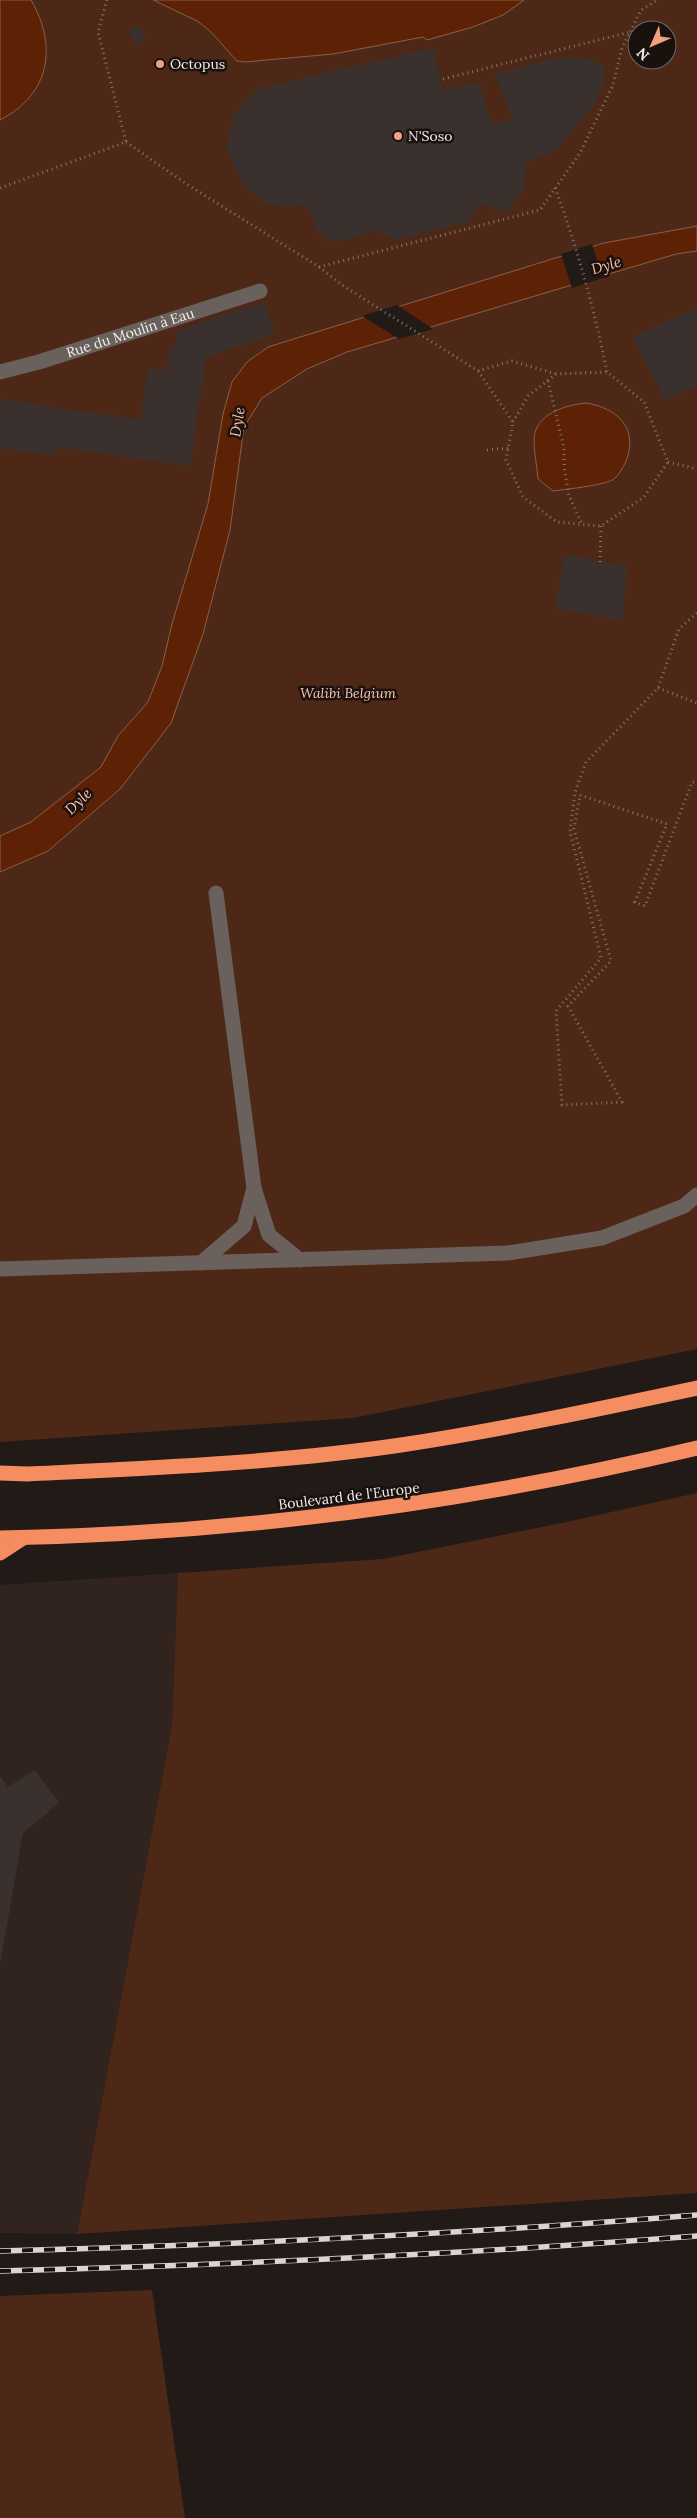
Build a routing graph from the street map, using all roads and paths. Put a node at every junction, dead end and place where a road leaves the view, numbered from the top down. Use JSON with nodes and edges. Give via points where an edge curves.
{"nodes":[{"id":1,"x":107,"y":0,"type":"edge"},
{"id":2,"x":657,"y":0,"type":"edge"},
{"id":3,"x":636,"y":20,"type":"edge"},
{"id":4,"x":627,"y":33,"type":"edge"},
{"id":5,"x":627,"y":38,"type":"edge"},
{"id":6,"x":443,"y":79,"type":"dead end"},
{"id":7,"x":126,"y":142,"type":"junction"},
{"id":8,"x":0,"y":188,"type":"edge"},
{"id":9,"x":555,"y":188,"type":"junction"},
{"id":10,"x":319,"y":267,"type":"junction"},
{"id":11,"x":260,"y":291,"type":"dead end"},
{"id":12,"x":478,"y":371,"type":"junction"},
{"id":13,"x":0,"y":372,"type":"edge"},
{"id":14,"x":607,"y":372,"type":"junction"},
{"id":15,"x":556,"y":374,"type":"junction"},
{"id":16,"x":548,"y":381,"type":"junction"},
{"id":17,"x":513,"y":422,"type":"junction"},
{"id":18,"x":509,"y":448,"type":"junction"},
{"id":19,"x":487,"y":450,"type":"dead end"},
{"id":20,"x":668,"y":462,"type":"junction"},
{"id":21,"x":697,"y":469,"type":"edge"},
{"id":22,"x":582,"y":525,"type":"junction"},
{"id":23,"x":601,"y":526,"type":"junction"},
{"id":24,"x":600,"y":562,"type":"dead end"},
{"id":25,"x":697,"y":613,"type":"edge"},
{"id":26,"x":658,"y":688,"type":"junction"},
{"id":27,"x":697,"y":702,"type":"edge"},
{"id":28,"x":697,"y":783,"type":"edge"},
{"id":29,"x":216,"y":893,"type":"dead end"},
{"id":30,"x":254,"y":1188,"type":"junction"},
{"id":31,"x":697,"y":1195,"type":"edge"},
{"id":32,"x":300,"y":1260,"type":"junction"},
{"id":33,"x":201,"y":1263,"type":"junction"},
{"id":34,"x":0,"y":1269,"type":"edge"},
{"id":35,"x":697,"y":1388,"type":"edge"},
{"id":36,"x":697,"y":1448,"type":"edge"},
{"id":37,"x":0,"y":1473,"type":"edge"},
{"id":38,"x":0,"y":1538,"type":"edge"},
{"id":39,"x":23,"y":1538,"type":"junction"},
{"id":40,"x":0,"y":1553,"type":"edge"}],
"edges":[{"from":1,"to":7,"type":"path","via":[[98,32]]},
{"from":2,"to":3,"type":"path","via":[[641,10]]},
{"from":4,"to":6,"type":"path"},
{"from":5,"to":9,"type":"path","via":[[613,85],[580,153]]},
{"from":7,"to":8,"type":"path"},
{"from":7,"to":10,"type":"path"},
{"from":9,"to":10,"type":"path","via":[[540,210]]},
{"from":9,"to":14,"type":"path","via":[[592,303]]},
{"from":10,"to":12,"type":"path","via":[[345,287]]},
{"from":11,"to":13,"type":"lane","name":"Rue du Moulin à Eau"},
{"from":12,"to":15,"type":"path","via":[[512,361]]},
{"from":12,"to":17,"type":"path"},
{"from":14,"to":15,"type":"path"},
{"from":14,"to":20,"type":"path","via":[[644,402]]},
{"from":15,"to":16,"type":"path"},
{"from":16,"to":17,"type":"path","via":[[528,396]]},
{"from":16,"to":22,"type":"path","via":[[564,448],[569,496]]},
{"from":17,"to":18,"type":"path"},
{"from":18,"to":19,"type":"path"},
{"from":18,"to":22,"type":"path","via":[[506,460],[522,497],[557,522]]},
{"from":20,"to":21,"type":"path"},
{"from":20,"to":23,"type":"path","via":[[644,497]]},
{"from":22,"to":23,"type":"path"},
{"from":23,"to":24,"type":"path"},
{"from":25,"to":26,"type":"path","via":[[680,629]]},
{"from":26,"to":27,"type":"path"},
{"from":26,"to":28,"type":"path","via":[[586,762],[575,792],[570,831],[601,958],[556,1011],[562,1105],[622,1102],[568,1006],[611,961],[574,829],[580,795],[667,824],[635,902],[645,906],[692,782]]},
{"from":29,"to":30,"type":"lane"},
{"from":30,"to":32,"type":"lane","via":[[269,1235]]},
{"from":30,"to":33,"type":"lane","via":[[244,1226]]},
{"from":31,"to":32,"type":"lane","via":[[684,1206],[602,1238],[508,1252]]},
{"from":32,"to":33,"type":"lane"},
{"from":33,"to":34,"type":"lane"},
{"from":35,"to":37,"type":"highway","via":[[582,1413],[400,1445],[207,1465]]},
{"from":36,"to":39,"type":"highway","name":"Boulevard de l'Europe","via":[[586,1475],[404,1506],[222,1528]]},
{"from":38,"to":39,"type":"highway","name":"Boulevard de l'Europe"},
{"from":39,"to":40,"type":"highway"}]}
